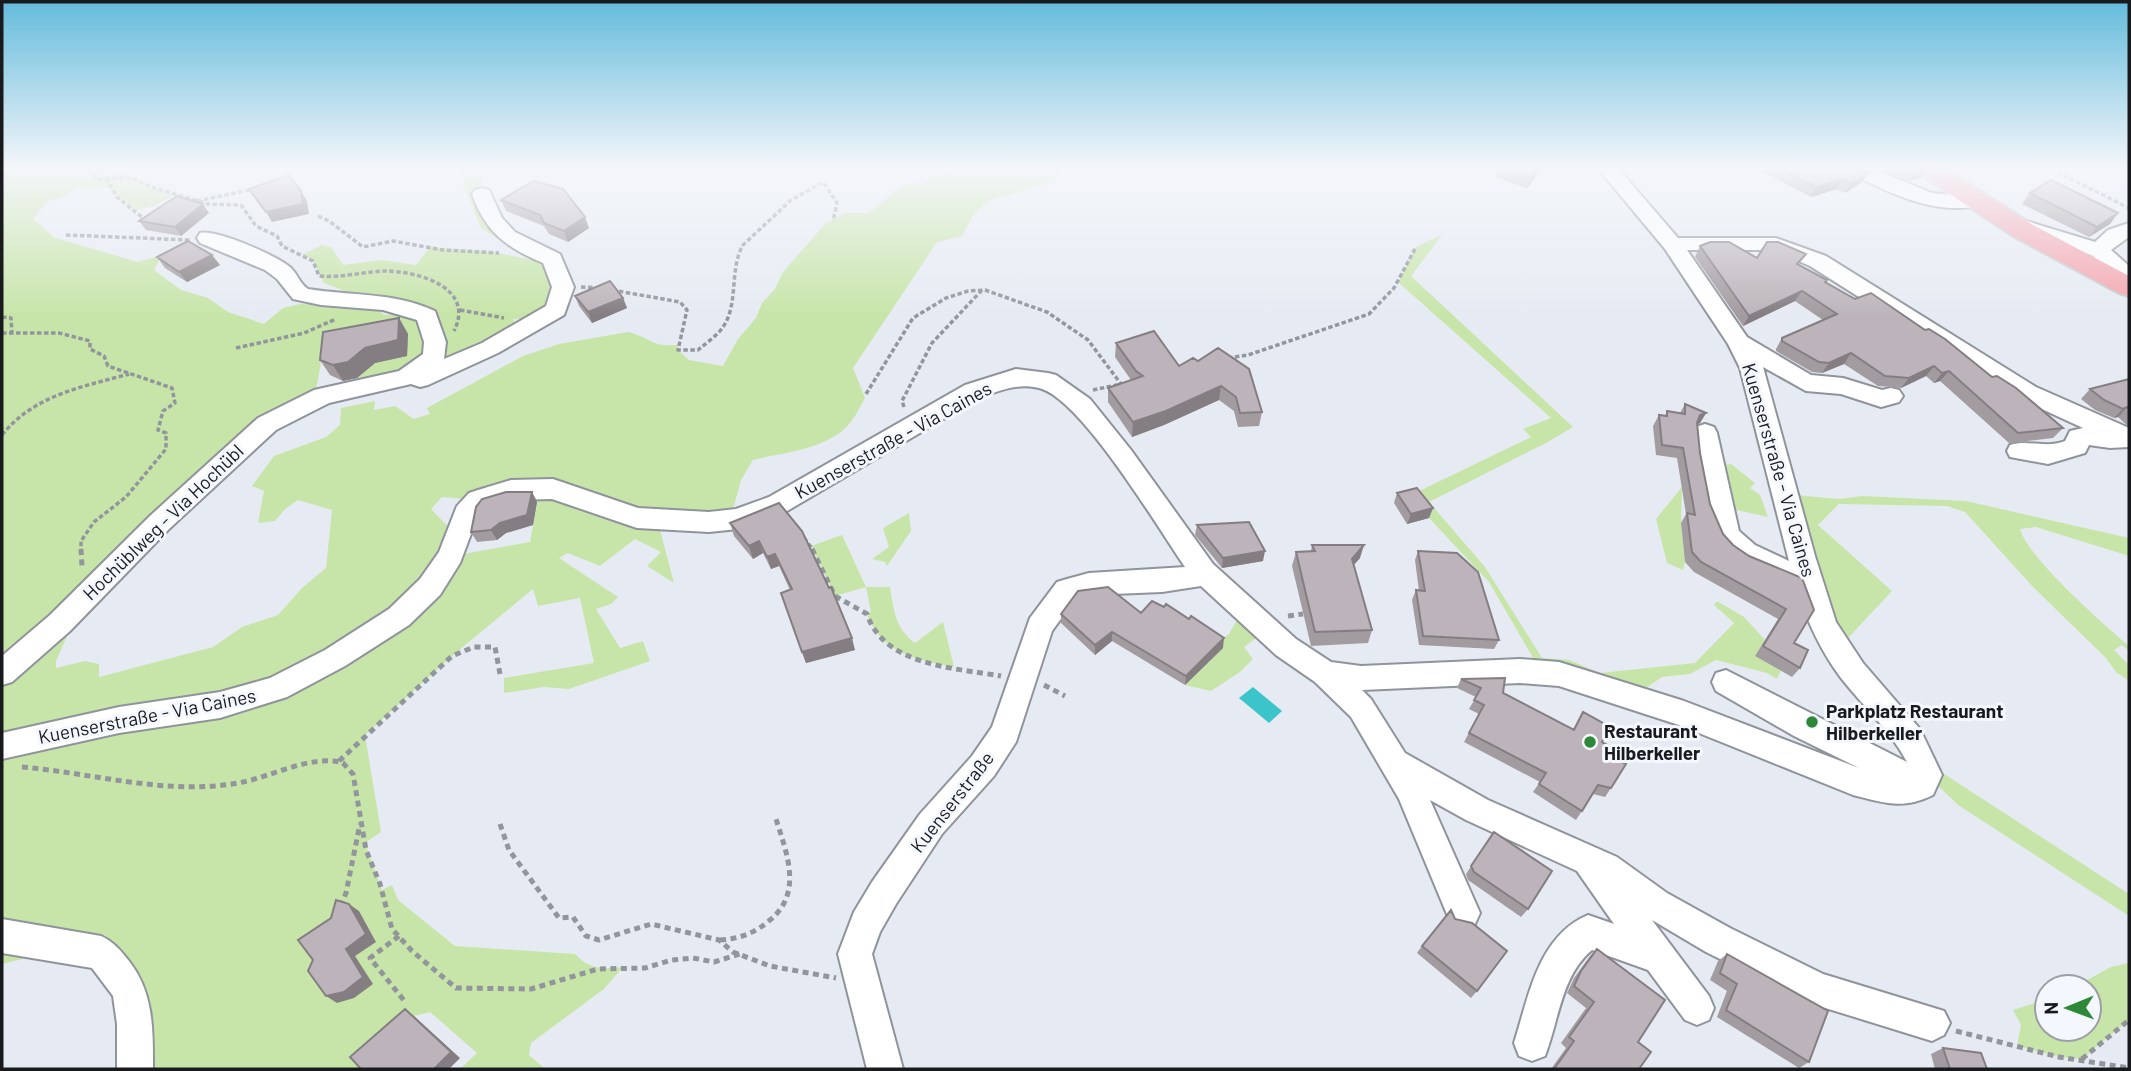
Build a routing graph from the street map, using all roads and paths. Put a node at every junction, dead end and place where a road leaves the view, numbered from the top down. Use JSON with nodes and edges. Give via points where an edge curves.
{"nodes":[{"id":1,"x":142,"y":216,"type":"edge"},
{"id":2,"x":249,"y":216,"type":"edge"},
{"id":3,"x":318,"y":216,"type":"dead end"},
{"id":4,"x":490,"y":216,"type":"edge"},
{"id":5,"x":773,"y":216,"type":"edge"},
{"id":6,"x":834,"y":216,"type":"edge"},
{"id":7,"x":1648,"y":216,"type":"edge"},
{"id":8,"x":2001,"y":216,"type":"edge"},
{"id":9,"x":833,"y":222,"type":"dead end"},
{"id":10,"x":2010,"y":222,"type":"junction"},
{"id":11,"x":2129,"y":229,"type":"edge"},
{"id":12,"x":66,"y":235,"type":"dead end"},
{"id":13,"x":162,"y":238,"type":"junction"},
{"id":14,"x":211,"y":240,"type":"joint"},
{"id":15,"x":1672,"y":244,"type":"junction"},
{"id":16,"x":1416,"y":247,"type":"dead end"},
{"id":17,"x":2099,"y":250,"type":"junction"},
{"id":18,"x":506,"y":255,"type":"dead end"},
{"id":19,"x":2129,"y":278,"type":"edge"},
{"id":20,"x":563,"y":287,"type":"junction"},
{"id":21,"x":2129,"y":287,"type":"edge"},
{"id":22,"x":982,"y":290,"type":"junction"},
{"id":23,"x":460,"y":310,"type":"dead end"},
{"id":24,"x":2,"y":317,"type":"edge"},
{"id":25,"x":343,"y":317,"type":"dead end"},
{"id":26,"x":2,"y":333,"type":"edge"},
{"id":27,"x":12,"y":333,"type":"junction"},
{"id":28,"x":1739,"y":342,"type":"junction"},
{"id":29,"x":236,"y":348,"type":"dead end"},
{"id":30,"x":1221,"y":358,"type":"edge"},
{"id":31,"x":129,"y":374,"type":"junction"},
{"id":32,"x":1128,"y":384,"type":"edge"},
{"id":33,"x":336,"y":391,"type":"junction"},
{"id":34,"x":866,"y":394,"type":"dead end"},
{"id":35,"x":1891,"y":396,"type":"dead end"},
{"id":36,"x":926,"y":418,"type":"junction"},
{"id":37,"x":1705,"y":433,"type":"dead end"},
{"id":38,"x":2,"y":435,"type":"edge"},
{"id":39,"x":2128,"y":438,"type":"edge"},
{"id":40,"x":2019,"y":451,"type":"dead end"},
{"id":41,"x":800,"y":531,"type":"edge"},
{"id":42,"x":79,"y":573,"type":"dead end"},
{"id":43,"x":1206,"y":575,"type":"junction"},
{"id":44,"x":1810,"y":580,"type":"junction"},
{"id":45,"x":2,"y":673,"type":"edge"},
{"id":46,"x":1325,"y":673,"type":"junction"},
{"id":47,"x":500,"y":674,"type":"dead end"},
{"id":48,"x":1023,"y":681,"type":"junction"},
{"id":49,"x":1726,"y":682,"type":"dead end"},
{"id":50,"x":8,"y":756,"type":"edge"},
{"id":51,"x":339,"y":761,"type":"junction"},
{"id":52,"x":1394,"y":763,"type":"junction"},
{"id":53,"x":1922,"y":785,"type":"junction"},
{"id":54,"x":776,"y":819,"type":"dead end"},
{"id":55,"x":361,"y":820,"type":"junction"},
{"id":56,"x":500,"y":824,"type":"dead end"},
{"id":57,"x":1585,"y":858,"type":"junction"},
{"id":58,"x":1463,"y":913,"type":"dead end"},
{"id":59,"x":333,"y":926,"type":"edge"},
{"id":60,"x":2,"y":936,"type":"edge"},
{"id":61,"x":399,"y":936,"type":"junction"},
{"id":62,"x":719,"y":940,"type":"junction"},
{"id":63,"x":740,"y":954,"type":"junction"},
{"id":64,"x":1659,"y":957,"type":"junction"},
{"id":65,"x":861,"y":978,"type":"junction"},
{"id":66,"x":407,"y":1003,"type":"dead end"},
{"id":67,"x":1697,"y":1008,"type":"dead end"},
{"id":68,"x":2129,"y":1020,"type":"edge"},
{"id":69,"x":1932,"y":1023,"type":"joint"},
{"id":70,"x":1532,"y":1043,"type":"dead end"},
{"id":71,"x":2082,"y":1059,"type":"junction"},
{"id":72,"x":135,"y":1069,"type":"edge"},
{"id":73,"x":885,"y":1069,"type":"edge"},
{"id":74,"x":2129,"y":1069,"type":"edge"}],
"edges":[{"from":1,"to":13,"type":"path"},
{"from":2,"to":23,"type":"path","via":[[256,226],[277,236],[282,246],[313,261],[319,276],[375,271],[414,275],[438,282],[457,297]]},
{"from":3,"to":18,"type":"path","via":[[363,247],[393,241]]},
{"from":4,"to":20,"type":"street","via":[[512,243],[552,259]]},
{"from":5,"to":20,"type":"path","via":[[743,245],[726,320],[698,350],[678,350],[687,310],[680,302],[589,286]]},
{"from":6,"to":9,"type":"path"},
{"from":7,"to":15,"type":"street","name":"Kuenserstraße - Via Caines"},
{"from":8,"to":10,"type":"main road"},
{"from":10,"to":17,"type":"street"},
{"from":10,"to":21,"type":"main road"},
{"from":11,"to":17,"type":"street"},
{"from":12,"to":13,"type":"path"},
{"from":13,"to":14,"type":"path"},
{"from":14,"to":33,"type":"street","name":"Hochüblweg - Via Hochübl","via":[[284,272],[292,288],[306,296],[383,301],[427,316],[435,342],[434,357],[406,377]]},
{"from":15,"to":28,"type":"street","name":"Kuenserstraße - Via Caines"},
{"from":15,"to":39,"type":"street","via":[[1776,244],[1818,261],[2028,393]]},
{"from":16,"to":30,"type":"path","via":[[1395,288],[1368,314],[1248,355]]},
{"from":17,"to":19,"type":"street"},
{"from":20,"to":33,"type":"street","name":"Hochüblweg - Via Hochübl","via":[[556,310],[490,348],[403,385],[359,393]]},
{"from":22,"to":32,"type":"path","via":[[1046,312],[1088,340],[1121,384]]},
{"from":22,"to":34,"type":"path","via":[[946,298],[913,318]]},
{"from":22,"to":36,"type":"path","via":[[932,343],[902,401],[905,409]]},
{"from":24,"to":27,"type":"path","via":[[11,318]]},
{"from":25,"to":29,"type":"path","via":[[304,333]]},
{"from":26,"to":27,"type":"path"},
{"from":27,"to":31,"type":"path","via":[[59,333],[90,341],[90,349],[104,356],[108,366]]},
{"from":28,"to":35,"type":"street","via":[[1806,383],[1843,386],[1881,399]]},
{"from":28,"to":44,"type":"street","name":"Kuenserstraße - Via Caines","via":[[1752,368]]},
{"from":31,"to":38,"type":"path","via":[[45,399],[9,424]]},
{"from":31,"to":42,"type":"path","via":[[172,388],[175,403],[163,411],[158,430],[166,433],[166,449],[126,497],[94,522],[81,541],[84,564]]},
{"from":33,"to":45,"type":"street","name":"Hochüblweg - Via Hochübl","via":[[267,424]]},
{"from":36,"to":43,"type":"street","name":"Kuenserstraße - Via Caines","via":[[973,391],[1016,377],[1048,381],[1082,405],[1102,429]]},
{"from":36,"to":50,"type":"street","name":"Kuenserstraße - Via Caines","via":[[778,504],[738,519],[637,518],[553,489],[535,488],[478,500],[466,513],[451,556],[430,587],[399,617],[335,658],[277,688],[219,705],[120,720]]},
{"from":37,"to":44,"type":"street","via":[[1728,537],[1752,555]]},
{"from":39,"to":40,"type":"street","via":[[2079,437],[2076,447],[2044,456]]},
{"from":41,"to":48,"type":"path","via":[[817,555],[835,596],[867,614],[874,632],[901,653]]},
{"from":43,"to":46,"type":"street","name":"Kuenserstraße - Via Caines","via":[[1286,647]]},
{"from":43,"to":48,"type":"lane","name":"Kuenserstraße","via":[[1089,584],[1068,590],[1040,626]]},
{"from":44,"to":53,"type":"street","name":"Kuenserstraße - Via Caines","via":[[1829,635],[1842,657],[1924,761],[1927,775]]},
{"from":46,"to":52,"type":"lane","via":[[1361,709]]},
{"from":46,"to":53,"type":"street","name":"Kuenserstraße - Via Caines","via":[[1361,678],[1520,671],[1559,674],[1684,714],[1853,781],[1897,791]]},
{"from":47,"to":51,"type":"path","via":[[495,647],[474,647],[453,656]]},
{"from":48,"to":65,"type":"lane","name":"Kuenserstraße","via":[[998,744],[932,824],[866,924],[855,954]]},
{"from":49,"to":53,"type":"street"},
{"from":50,"to":51,"type":"path","via":[[56,768],[198,786],[231,784]]},
{"from":51,"to":55,"type":"path","via":[[353,774]]},
{"from":52,"to":57,"type":"street","via":[[1477,810]]},
{"from":52,"to":58,"type":"lane","via":[[1411,791]]},
{"from":54,"to":62,"type":"path","via":[[792,869],[788,905],[775,919],[740,940]]},
{"from":55,"to":59,"type":"path","via":[[349,882]]},
{"from":55,"to":61,"type":"path","via":[[366,850],[392,929]]},
{"from":56,"to":62,"type":"path","via":[[509,850],[559,918],[572,917],[586,936],[598,940],[651,924]]},
{"from":57,"to":64,"type":"street"},
{"from":57,"to":69,"type":"street","via":[[1697,928],[1818,990]]},
{"from":60,"to":72,"type":"street","via":[[100,953],[130,989]]},
{"from":61,"to":63,"type":"path","via":[[456,988],[531,989],[598,969],[645,968],[693,958],[714,962]]},
{"from":61,"to":66,"type":"path","via":[[370,958]]},
{"from":62,"to":63,"type":"path"},
{"from":63,"to":65,"type":"path","via":[[809,975]]},
{"from":64,"to":67,"type":"street"},
{"from":64,"to":70,"type":"street","via":[[1588,932],[1566,950],[1553,975]]},
{"from":65,"to":73,"type":"lane","name":"Kuenserstraße"},
{"from":68,"to":71,"type":"path"},
{"from":69,"to":71,"type":"path"},
{"from":71,"to":74,"type":"path"}]}
